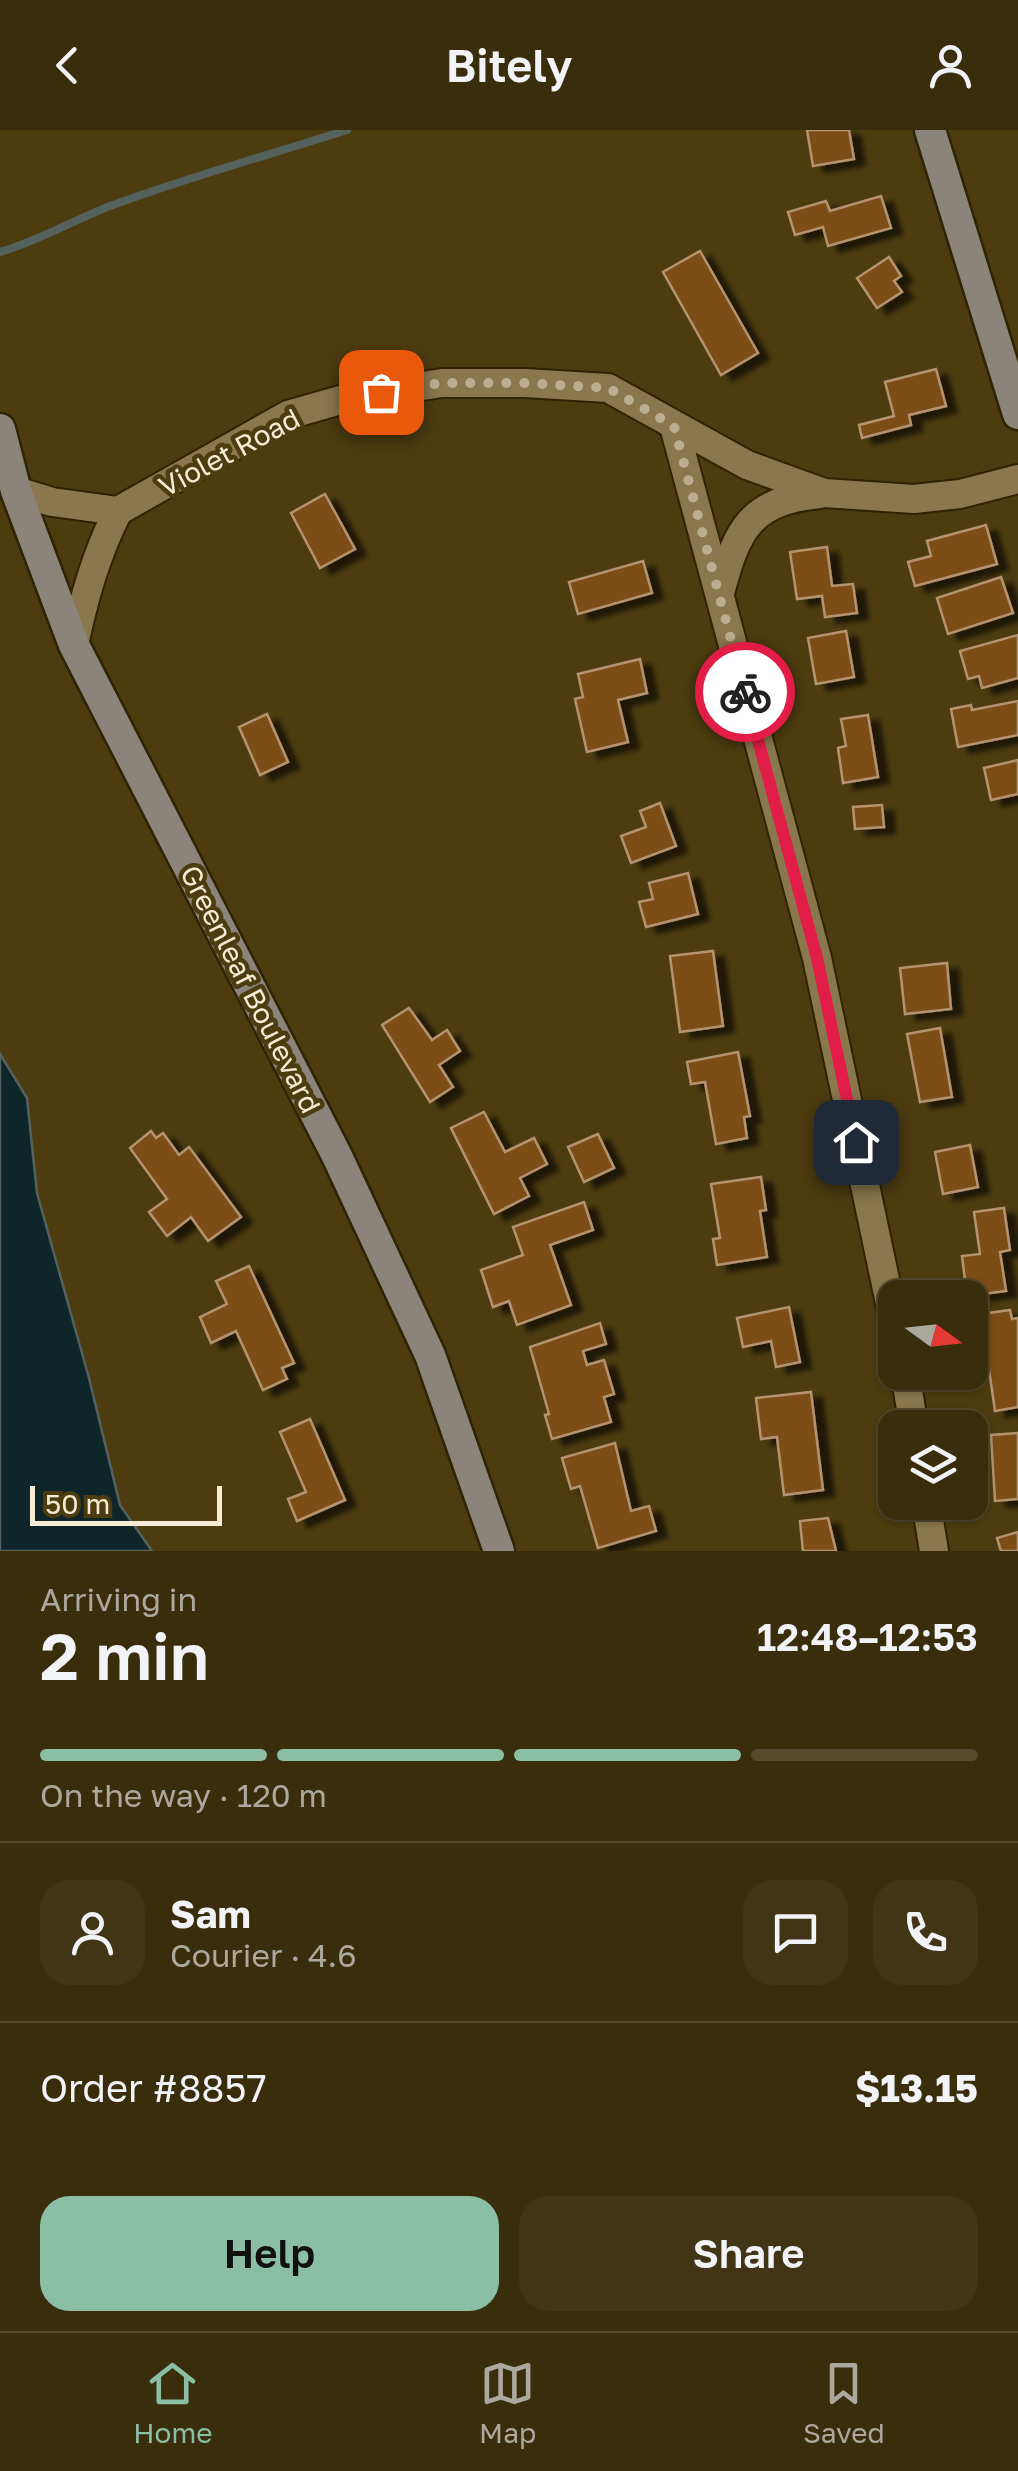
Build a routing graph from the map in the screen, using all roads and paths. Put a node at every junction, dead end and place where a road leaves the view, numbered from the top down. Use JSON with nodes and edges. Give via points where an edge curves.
{"nodes":[{"id":1,"x":930,"y":130,"type":"edge"},
{"id":2,"x":1018,"y":414,"type":"edge"},
{"id":3,"x":674,"y":426,"type":"junction"},
{"id":4,"x":0,"y":429,"type":"edge"},
{"id":5,"x":1018,"y":480,"type":"edge"},
{"id":6,"x":16,"y":492,"type":"junction"},
{"id":7,"x":824,"y":493,"type":"junction"},
{"id":8,"x":118,"y":511,"type":"junction"},
{"id":9,"x":719,"y":594,"type":"junction"},
{"id":10,"x":74,"y":645,"type":"junction"},
{"id":11,"x":885,"y":1280,"type":"edge"},
{"id":12,"x":929,"y":1520,"type":"edge"},
{"id":13,"x":499,"y":1551,"type":"edge"},
{"id":14,"x":934,"y":1551,"type":"edge"}],
"edges":[{"from":1,"to":2,"type":"street"},
{"from":3,"to":7,"type":"street","name":"Violet Road","via":[[748,466]]},
{"from":3,"to":8,"type":"street","name":"Violet Road","via":[[608,388],[442,383],[351,396],[288,415]]},
{"from":3,"to":9,"type":"street"},
{"from":4,"to":6,"type":"street","name":"Greenleaf Boulevard"},
{"from":5,"to":7,"type":"street","name":"Violet Road","via":[[914,499]]},
{"from":6,"to":8,"type":"street"},
{"from":6,"to":10,"type":"street","name":"Greenleaf Boulevard"},
{"from":7,"to":9,"type":"street","via":[[790,497],[756,514],[732,546]]},
{"from":8,"to":10,"type":"street","via":[[85,589]]},
{"from":9,"to":11,"type":"street","via":[[817,958]]},
{"from":10,"to":13,"type":"street","name":"Greenleaf Boulevard","via":[[346,1174],[430,1356]]},
{"from":12,"to":14,"type":"street"}]}
